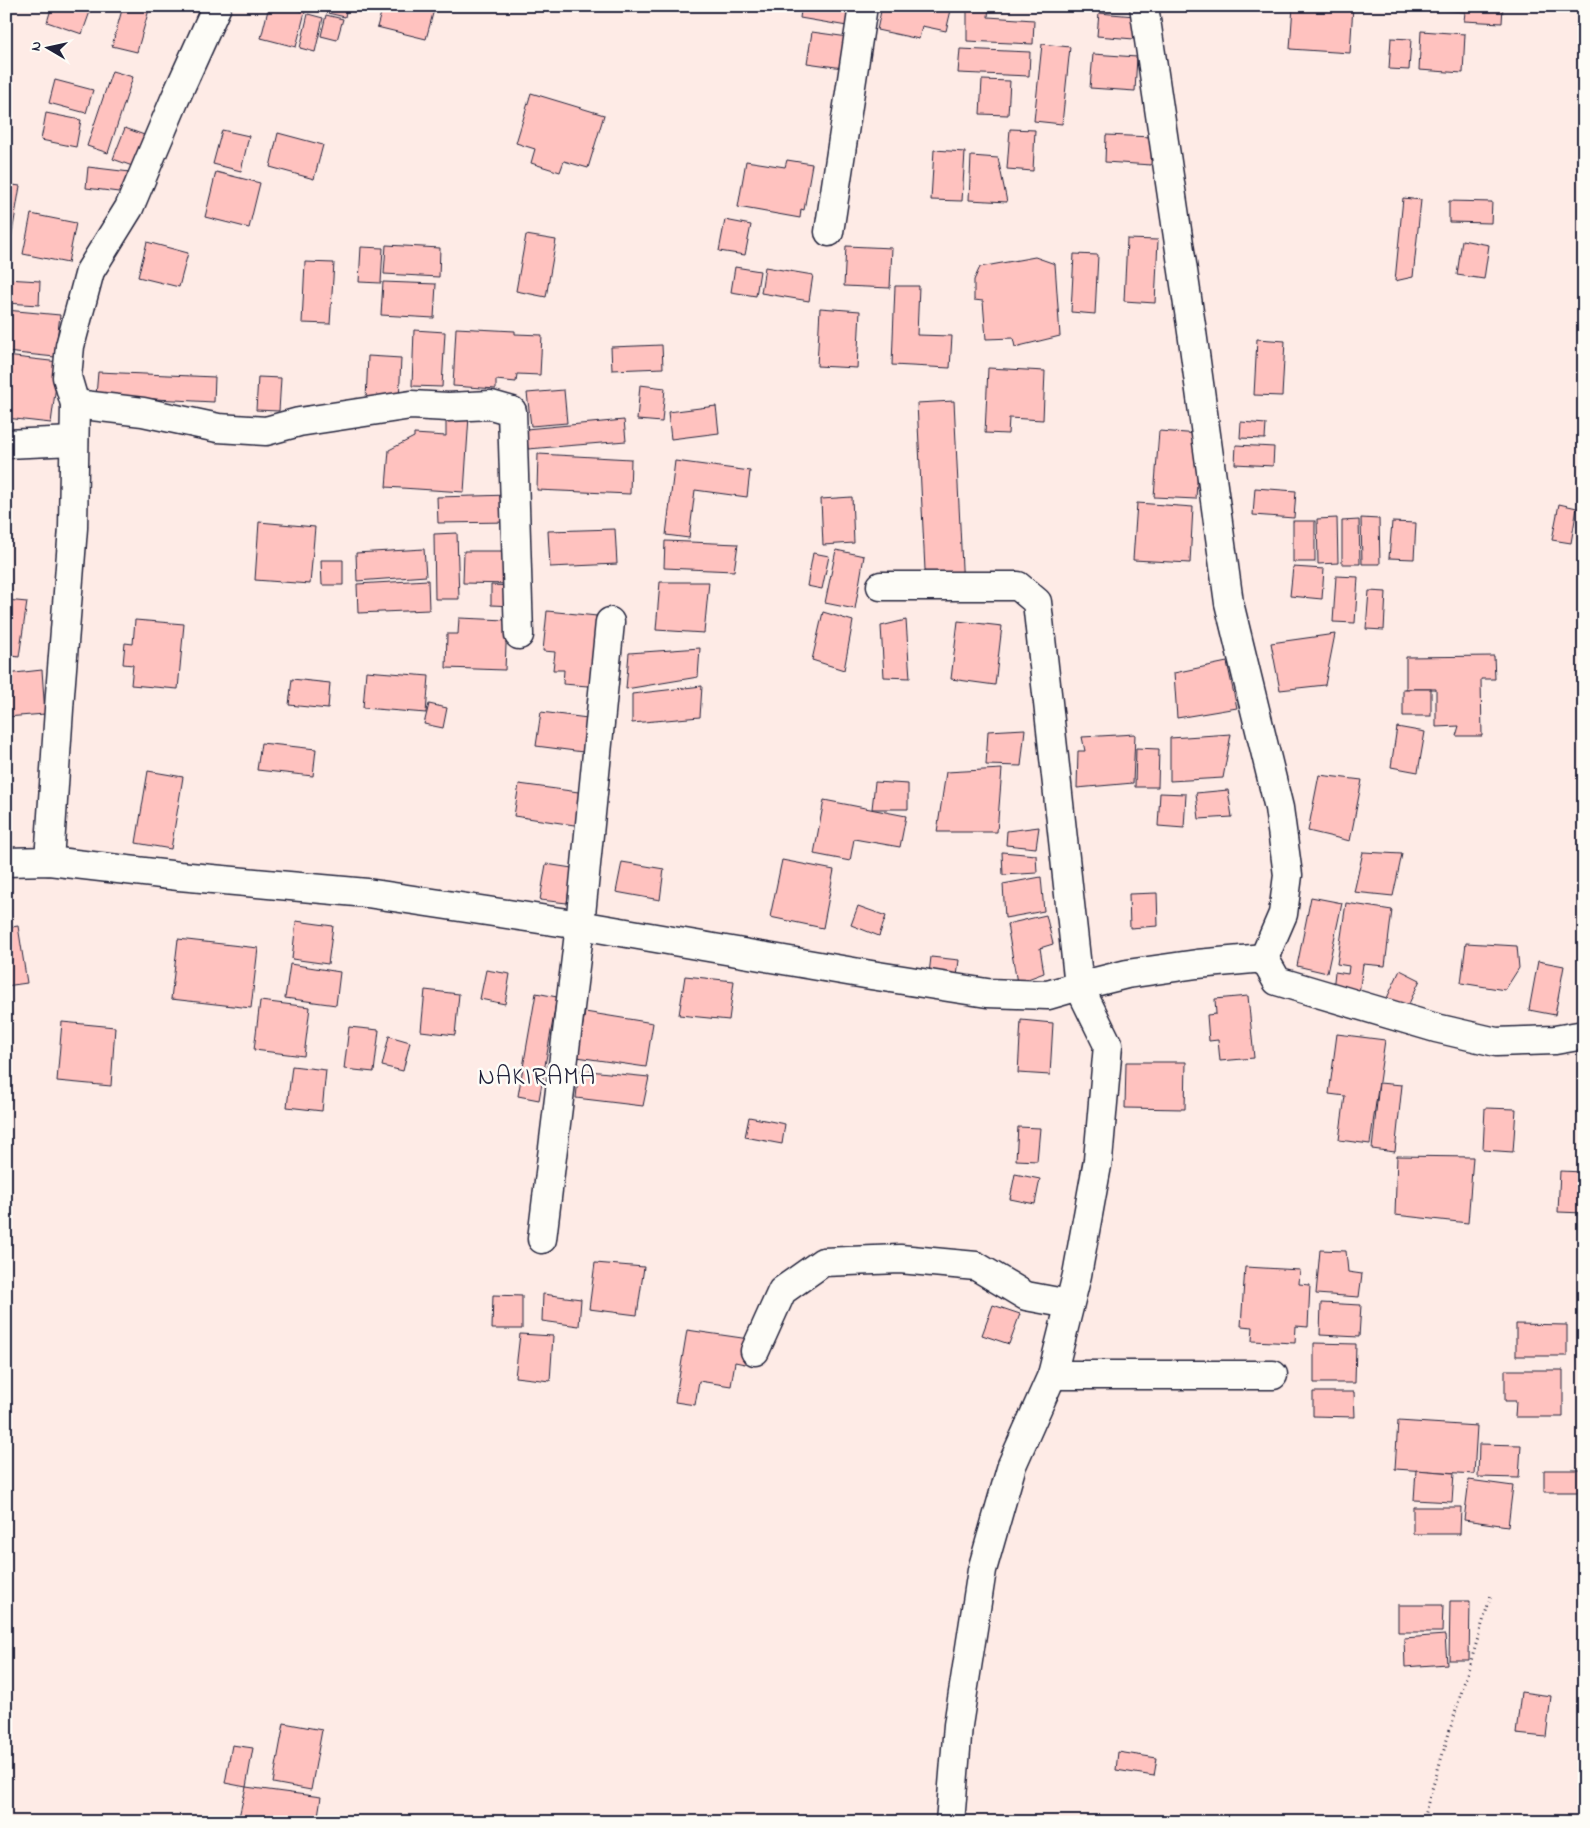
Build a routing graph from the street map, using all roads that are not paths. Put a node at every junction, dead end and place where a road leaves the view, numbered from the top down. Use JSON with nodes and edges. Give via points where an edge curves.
{"nodes":[{"id":1,"x":217,"y":6,"type":"edge"},
{"id":2,"x":863,"y":6,"type":"edge"},
{"id":3,"x":1144,"y":6,"type":"edge"},
{"id":4,"x":829,"y":232,"type":"dead end"},
{"id":5,"x":75,"y":404,"type":"junction"},
{"id":6,"x":74,"y":441,"type":"junction"},
{"id":7,"x":6,"y":444,"type":"edge"},
{"id":8,"x":880,"y":586,"type":"dead end"},
{"id":9,"x":610,"y":622,"type":"dead end"},
{"id":10,"x":519,"y":634,"type":"dead end"},
{"id":11,"x":49,"y":860,"type":"junction"},
{"id":12,"x":6,"y":862,"type":"edge"},
{"id":13,"x":580,"y":925,"type":"junction"},
{"id":14,"x":1264,"y":958,"type":"junction"},
{"id":15,"x":1079,"y":986,"type":"junction"},
{"id":16,"x":1584,"y":1035,"type":"edge"},
{"id":17,"x":542,"y":1239,"type":"dead end"},
{"id":18,"x":1069,"y":1304,"type":"junction"},
{"id":19,"x":755,"y":1351,"type":"dead end"},
{"id":20,"x":1052,"y":1375,"type":"junction"},
{"id":21,"x":1273,"y":1375,"type":"dead end"},
{"id":22,"x":950,"y":1822,"type":"edge"}],
"edges":[{"from":1,"to":5,"type":"street","via":[[129,208],[90,271],[70,346],[67,377]]},
{"from":2,"to":4,"type":"street"},
{"from":3,"to":14,"type":"street","via":[[1229,602],[1278,808],[1288,875],[1283,914]]},
{"from":5,"to":6,"type":"street"},
{"from":5,"to":10,"type":"street","via":[[143,412],[218,428],[266,431],[299,422],[411,406],[491,405],[512,411]]},
{"from":6,"to":7,"type":"street"},
{"from":6,"to":11,"type":"street","via":[[73,528]]},
{"from":8,"to":15,"type":"street","via":[[1018,586],[1037,602]]},
{"from":9,"to":13,"type":"street"},
{"from":11,"to":12,"type":"street"},
{"from":11,"to":13,"type":"street","via":[[367,893]]},
{"from":13,"to":15,"type":"street","via":[[987,993],[1048,995]]},
{"from":13,"to":17,"type":"street"},
{"from":14,"to":15,"type":"street","via":[[1127,974]]},
{"from":14,"to":16,"type":"street","via":[[1277,981],[1436,1028],[1496,1042],[1556,1040]]},
{"from":15,"to":18,"type":"street","via":[[1108,1045],[1098,1160]]},
{"from":18,"to":19,"type":"street","via":[[1026,1296],[976,1266],[900,1259],[823,1262],[782,1291]]},
{"from":18,"to":20,"type":"street"},
{"from":20,"to":21,"type":"street"},
{"from":20,"to":22,"type":"street","via":[[1012,1465],[982,1570],[958,1725]]}]}
